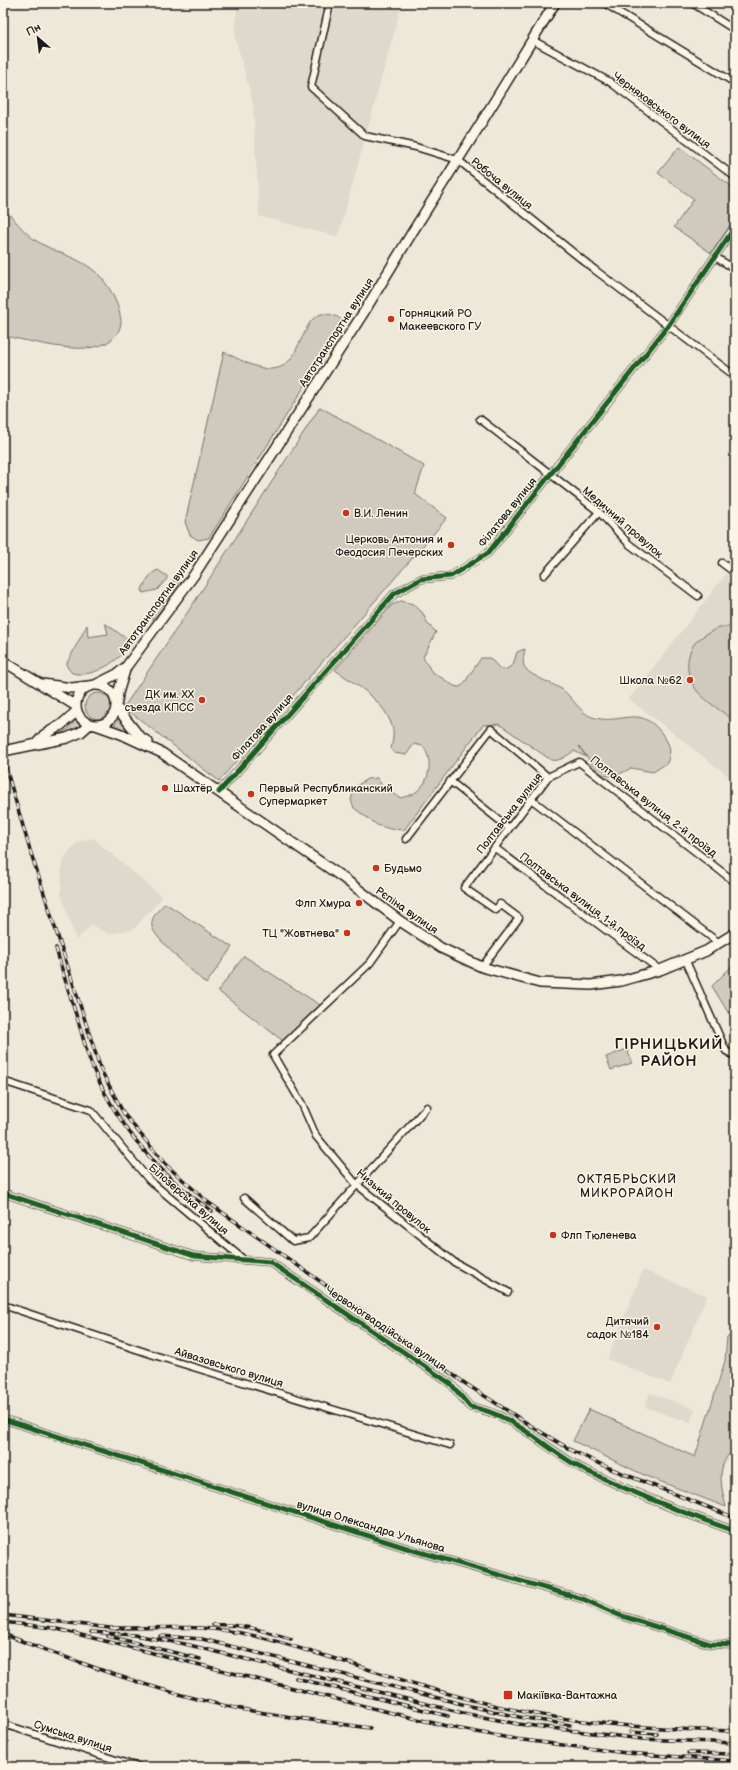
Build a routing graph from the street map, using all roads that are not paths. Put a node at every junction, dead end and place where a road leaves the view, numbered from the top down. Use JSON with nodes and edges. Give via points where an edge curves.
{"nodes":[{"id":1,"x":330,"y":3,"type":"edge"},
{"id":2,"x":555,"y":3,"type":"edge"},
{"id":3,"x":604,"y":3,"type":"edge"},
{"id":4,"x":692,"y":3,"type":"edge"},
{"id":5,"x":735,"y":30,"type":"edge"},
{"id":6,"x":532,"y":40,"type":"junction"},
{"id":7,"x":735,"y":83,"type":"edge"},
{"id":8,"x":458,"y":160,"type":"junction"},
{"id":9,"x":735,"y":177,"type":"edge"},
{"id":10,"x":735,"y":227,"type":"edge"},
{"id":11,"x":715,"y":257,"type":"junction"},
{"id":12,"x":735,"y":269,"type":"edge"},
{"id":13,"x":668,"y":326,"type":"junction"},
{"id":14,"x":735,"y":376,"type":"edge"},
{"id":15,"x":480,"y":419,"type":"dead end"},
{"id":16,"x":550,"y":475,"type":"junction"},
{"id":17,"x":599,"y":512,"type":"junction"},
{"id":18,"x":722,"y":563,"type":"dead end"},
{"id":19,"x":735,"y":573,"type":"edge"},
{"id":20,"x":544,"y":576,"type":"dead end"},
{"id":21,"x":698,"y":596,"type":"dead end"},
{"id":22,"x":3,"y":661,"type":"edge"},
{"id":23,"x":126,"y":667,"type":"junction"},
{"id":24,"x":35,"y":682,"type":"junction"},
{"id":25,"x":92,"y":685,"type":"junction"},
{"id":26,"x":117,"y":705,"type":"junction"},
{"id":27,"x":77,"y":708,"type":"junction"},
{"id":28,"x":93,"y":725,"type":"junction"},
{"id":29,"x":36,"y":744,"type":"junction"},
{"id":30,"x":3,"y":751,"type":"edge"},
{"id":31,"x":162,"y":753,"type":"junction"},
{"id":32,"x":579,"y":762,"type":"joint"},
{"id":33,"x":548,"y":777,"type":"junction"},
{"id":34,"x":450,"y":782,"type":"junction"},
{"id":35,"x":219,"y":792,"type":"junction"},
{"id":36,"x":532,"y":799,"type":"junction"},
{"id":37,"x":510,"y":828,"type":"junction"},
{"id":38,"x":406,"y":839,"type":"dead end"},
{"id":39,"x":495,"y":848,"type":"junction"},
{"id":40,"x":735,"y":882,"type":"edge"},
{"id":41,"x":400,"y":921,"type":"junction"},
{"id":42,"x":735,"y":932,"type":"edge"},
{"id":43,"x":720,"y":943,"type":"junction"},
{"id":44,"x":686,"y":961,"type":"junction"},
{"id":45,"x":482,"y":967,"type":"junction"},
{"id":46,"x":660,"y":970,"type":"junction"},
{"id":47,"x":735,"y":1056,"type":"edge"},
{"id":48,"x":3,"y":1081,"type":"edge"},
{"id":49,"x":427,"y":1107,"type":"dead end"},
{"id":50,"x":357,"y":1185,"type":"junction"},
{"id":51,"x":3,"y":1193,"type":"edge"},
{"id":52,"x":244,"y":1198,"type":"dead end"},
{"id":53,"x":244,"y":1260,"type":"junction"},
{"id":54,"x":508,"y":1292,"type":"dead end"},
{"id":55,"x":3,"y":1305,"type":"edge"},
{"id":56,"x":3,"y":1419,"type":"edge"},
{"id":57,"x":450,"y":1445,"type":"dead end"},
{"id":58,"x":735,"y":1531,"type":"edge"},
{"id":59,"x":735,"y":1645,"type":"edge"},
{"id":60,"x":3,"y":1724,"type":"edge"},
{"id":61,"x":138,"y":1767,"type":"edge"}],
"edges":[{"from":1,"to":8,"type":"street","name":"Робоча вулиця","via":[[311,87],[365,136],[416,147]]},
{"from":2,"to":6,"type":"main road","name":"Автотранспортна вулиця"},
{"from":3,"to":7,"type":"street"},
{"from":4,"to":5,"type":"street"},
{"from":6,"to":8,"type":"main road","name":"Автотранспортна вулиця"},
{"from":6,"to":9,"type":"street","name":"Черняховського вулиця","via":[[610,82]]},
{"from":8,"to":13,"type":"street","name":"Робоча вулиця"},
{"from":8,"to":23,"type":"main road","name":"Автотранспортна вулиця","via":[[364,312],[194,575]]},
{"from":10,"to":11,"type":"street","name":"Філатова вулиця"},
{"from":11,"to":12,"type":"street"},
{"from":11,"to":13,"type":"street","name":"Філатова вулиця"},
{"from":13,"to":14,"type":"street","name":"Робоча вулиця"},
{"from":13,"to":16,"type":"street","name":"Філатова вулиця"},
{"from":15,"to":16,"type":"street","name":"Медичний провулок"},
{"from":16,"to":17,"type":"street","name":"Медичний провулок"},
{"from":16,"to":35,"type":"street","name":"Філатова вулиця","via":[[488,554],[451,576],[421,579],[394,594]]},
{"from":17,"to":20,"type":"street"},
{"from":17,"to":21,"type":"street","name":"Медичний провулок","via":[[629,544]]},
{"from":18,"to":19,"type":"street"},
{"from":22,"to":24,"type":"main road"},
{"from":23,"to":25,"type":"main road"},
{"from":23,"to":26,"type":"main road"},
{"from":24,"to":25,"type":"main road","via":[[72,688]]},
{"from":24,"to":27,"type":"main road"},
{"from":25,"to":26,"type":"main road","via":[[105,686],[113,693]]},
{"from":25,"to":27,"type":"main road","via":[[79,694]]},
{"from":26,"to":28,"type":"main road","via":[[113,717],[106,723]]},
{"from":26,"to":31,"type":"main road","via":[[139,736]]},
{"from":27,"to":28,"type":"main road","via":[[83,720]]},
{"from":27,"to":29,"type":"main road","via":[[61,725],[44,735]]},
{"from":28,"to":29,"type":"main road","via":[[67,738]]},
{"from":28,"to":31,"type":"main road","name":"Рєпіна вулиця","via":[[122,734]]},
{"from":29,"to":30,"type":"main road"},
{"from":31,"to":35,"type":"main road","name":"Рєпіна вулиця"},
{"from":32,"to":33,"type":"street","name":"Полтавська вулиця"},
{"from":32,"to":40,"type":"street","name":"Полтавська вулиця, 2-й проїзд"},
{"from":33,"to":34,"type":"street","via":[[491,729]]},
{"from":33,"to":36,"type":"street","name":"Полтавська вулиця"},
{"from":34,"to":37,"type":"street"},
{"from":34,"to":38,"type":"street"},
{"from":35,"to":41,"type":"main road","name":"Рєпіна вулиця","via":[[342,877]]},
{"from":36,"to":37,"type":"street","name":"Полтавська вулиця"},
{"from":36,"to":43,"type":"street"},
{"from":37,"to":39,"type":"street","name":"Полтавська вулиця"},
{"from":39,"to":45,"type":"street","name":"Полтавська вулиця","via":[[464,888],[496,910],[500,904],[519,918]]},
{"from":39,"to":46,"type":"street","name":"Полтавська вулиця, 1-й проїзд"},
{"from":41,"to":45,"type":"main road","name":"Рєпіна вулиця","via":[[441,948]]},
{"from":41,"to":50,"type":"street","name":"Низький провулок","via":[[370,963],[272,1055],[302,1104],[316,1136]]},
{"from":42,"to":43,"type":"main road","name":"Рєпіна вулиця"},
{"from":43,"to":44,"type":"main road","name":"Рєпіна вулиця"},
{"from":44,"to":46,"type":"main road","name":"Рєпіна вулиця"},
{"from":44,"to":47,"type":"street","via":[[726,1051]]},
{"from":45,"to":46,"type":"main road","name":"Рєпіна вулиця","via":[[540,983],[591,985],[621,981]]},
{"from":48,"to":53,"type":"street","name":"Білозерська вулиця","via":[[91,1110],[149,1180]]},
{"from":49,"to":50,"type":"street"},
{"from":50,"to":52,"type":"street","via":[[309,1238],[293,1241]]},
{"from":50,"to":54,"type":"street","name":"Низький провулок","via":[[454,1262]]},
{"from":51,"to":53,"type":"street","name":"Червоногвардійська вулиця","via":[[194,1256]]},
{"from":53,"to":58,"type":"street","name":"Червоногвардійська вулиця","via":[[270,1262],[451,1384],[470,1407],[514,1423],[581,1468],[652,1500]]},
{"from":55,"to":57,"type":"street","name":"Айвазовського вулиця","via":[[157,1356]]},
{"from":56,"to":59,"type":"street","name":"вулиця Олександра Ульянова","via":[[416,1552],[582,1600],[619,1615],[710,1644]]},
{"from":60,"to":61,"type":"street","name":"Сумська вулиця"}]}
